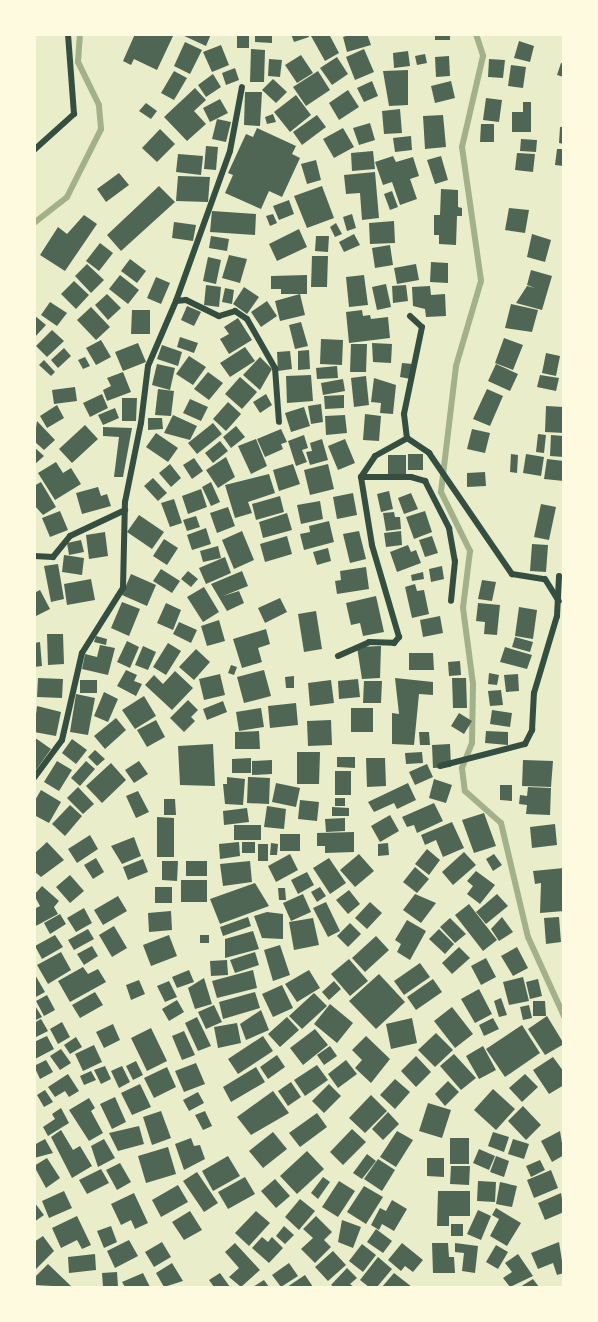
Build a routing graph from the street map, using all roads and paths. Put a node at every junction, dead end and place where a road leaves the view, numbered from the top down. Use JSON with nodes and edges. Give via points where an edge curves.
{"nodes":[{"id":1,"x":68,"y":34,"type":"edge"},
{"id":2,"x":242,"y":87,"type":"dead end"},
{"id":3,"x":34,"y":150,"type":"edge"},
{"id":4,"x":176,"y":301,"type":"junction"},
{"id":5,"x":410,"y":316,"type":"dead end"},
{"id":6,"x":279,"y":422,"type":"dead end"},
{"id":7,"x":407,"y":438,"type":"junction"},
{"id":8,"x":361,"y":477,"type":"junction"},
{"id":9,"x":125,"y":510,"type":"junction"},
{"id":10,"x":34,"y":556,"type":"edge"},
{"id":11,"x":559,"y":576,"type":"dead end"},
{"id":12,"x":451,"y":601,"type":"dead end"},
{"id":13,"x":560,"y":601,"type":"junction"},
{"id":14,"x":338,"y":656,"type":"dead end"},
{"id":15,"x":440,"y":766,"type":"dead end"},
{"id":16,"x":34,"y":778,"type":"edge"}],
"edges":[{"from":1,"to":3,"type":"street","via":[[74,114]]},
{"from":2,"to":4,"type":"street","via":[[230,151]]},
{"from":4,"to":6,"type":"street","via":[[186,300],[219,316],[235,311],[247,319],[275,368]]},
{"from":4,"to":9,"type":"street","via":[[148,366]]},
{"from":5,"to":7,"type":"street","via":[[422,327],[404,414]]},
{"from":7,"to":8,"type":"street","via":[[375,456]]},
{"from":7,"to":13,"type":"street","via":[[429,453],[513,574],[545,579]]},
{"from":8,"to":12,"type":"street","via":[[411,477],[425,481],[449,528],[455,561]]},
{"from":8,"to":14,"type":"street","via":[[372,545],[399,637],[394,643],[369,642]]},
{"from":9,"to":10,"type":"street","via":[[70,536],[53,557]]},
{"from":9,"to":16,"type":"street","via":[[123,588],[82,653],[62,740]]},
{"from":11,"to":13,"type":"street"},
{"from":13,"to":15,"type":"street","via":[[534,693],[532,730],[525,744]]}]}
